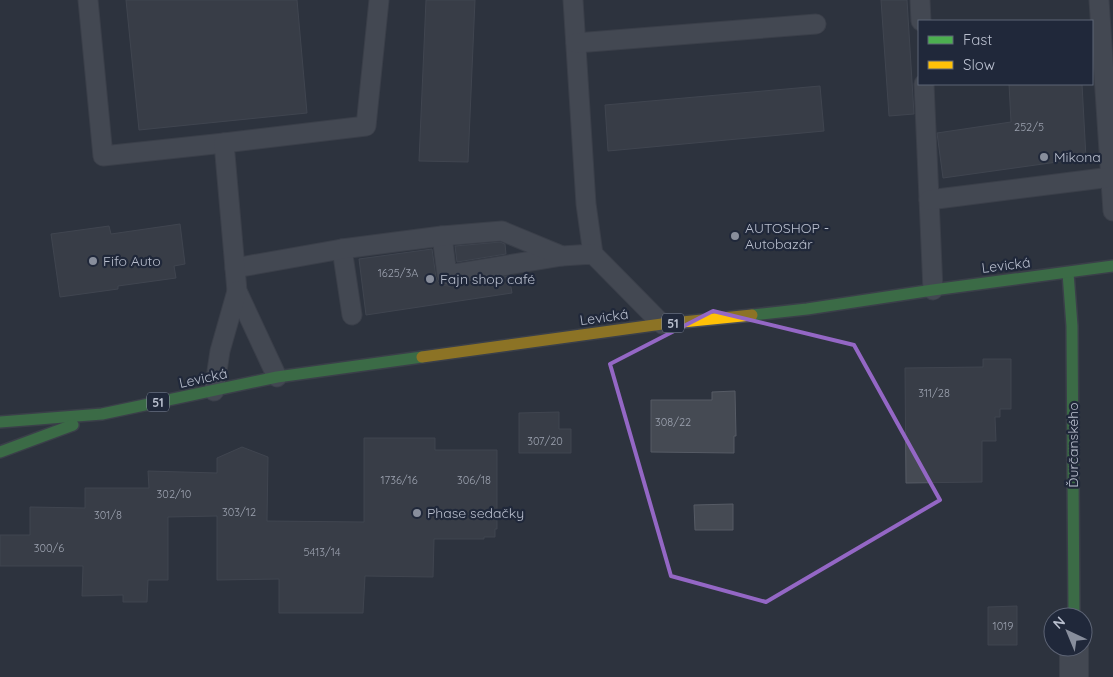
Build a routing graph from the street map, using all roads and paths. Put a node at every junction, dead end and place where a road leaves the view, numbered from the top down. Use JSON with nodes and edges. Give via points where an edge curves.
{"nodes":[{"id":1,"x":88,"y":0,"type":"edge"},
{"id":2,"x":379,"y":0,"type":"edge"},
{"id":3,"x":573,"y":0,"type":"edge"},
{"id":4,"x":920,"y":0,"type":"edge"},
{"id":5,"x":1099,"y":0,"type":"edge"},
{"id":6,"x":921,"y":20,"type":"edge"},
{"id":7,"x":816,"y":24,"type":"dead end"},
{"id":8,"x":576,"y":43,"type":"junction"},
{"id":9,"x":924,"y":85,"type":"edge"},
{"id":10,"x":224,"y":143,"type":"junction"},
{"id":11,"x":1111,"y":177,"type":"junction"},
{"id":12,"x":929,"y":200,"type":"junction"},
{"id":13,"x":1113,"y":211,"type":"edge"},
{"id":14,"x":442,"y":236,"type":"junction"},
{"id":15,"x":342,"y":249,"type":"junction"},
{"id":16,"x":593,"y":254,"type":"junction"},
{"id":17,"x":562,"y":256,"type":"junction"},
{"id":18,"x":1113,"y":266,"type":"edge"},
{"id":19,"x":235,"y":268,"type":"junction"},
{"id":20,"x":1068,"y":273,"type":"junction"},
{"id":21,"x":933,"y":290,"type":"junction"},
{"id":22,"x":237,"y":291,"type":"junction"},
{"id":23,"x":352,"y":315,"type":"dead end"},
{"id":24,"x":662,"y":324,"type":"junction"},
{"id":25,"x":278,"y":377,"type":"junction"},
{"id":26,"x":214,"y":391,"type":"junction"},
{"id":27,"x":102,"y":414,"type":"junction"},
{"id":28,"x":0,"y":422,"type":"edge"},
{"id":29,"x":0,"y":452,"type":"edge"},
{"id":30,"x":1074,"y":607,"type":"edge"},
{"id":31,"x":1074,"y":657,"type":"edge"},
{"id":32,"x":1074,"y":677,"type":"edge"}],
"edges":[{"from":1,"to":10,"type":"lane","via":[[103,156]]},
{"from":2,"to":10,"type":"lane","via":[[366,126]]},
{"from":3,"to":8,"type":"lane"},
{"from":4,"to":6,"type":"lane"},
{"from":5,"to":11,"type":"lane"},
{"from":7,"to":8,"type":"lane"},
{"from":8,"to":16,"type":"lane","via":[[586,204]]},
{"from":9,"to":12,"type":"lane"},
{"from":10,"to":19,"type":"lane"},
{"from":11,"to":12,"type":"lane"},
{"from":11,"to":13,"type":"lane"},
{"from":12,"to":21,"type":"lane"},
{"from":14,"to":15,"type":"lane"},
{"from":14,"to":17,"type":"lane","via":[[502,231]]},
{"from":14,"to":17,"type":"lane","via":[[447,275]]},
{"from":15,"to":19,"type":"lane"},
{"from":15,"to":23,"type":"lane"},
{"from":16,"to":17,"type":"lane"},
{"from":16,"to":24,"type":"lane"},
{"from":18,"to":20,"type":"main road","name":"Levická","number":"51"},
{"from":19,"to":22,"type":"lane"},
{"from":20,"to":21,"type":"main road","name":"Levická","number":"51"},
{"from":20,"to":30,"type":"main road","name":"Ďurčanského","via":[[1072,326]]},
{"from":21,"to":24,"type":"main road","name":"Levická","number":"51","via":[[807,309]]},
{"from":22,"to":25,"type":"lane"},
{"from":22,"to":26,"type":"lane","via":[[220,351]]},
{"from":24,"to":25,"type":"main road","name":"Levická","number":"51"},
{"from":25,"to":26,"type":"main road","name":"Levická","number":"51"},
{"from":26,"to":27,"type":"main road","name":"Levická","number":"51"},
{"from":27,"to":28,"type":"main road","name":"Levická","number":"51"},
{"from":27,"to":29,"type":"main road","name":"Levická","number":"51"},
{"from":31,"to":32,"type":"street"}]}
